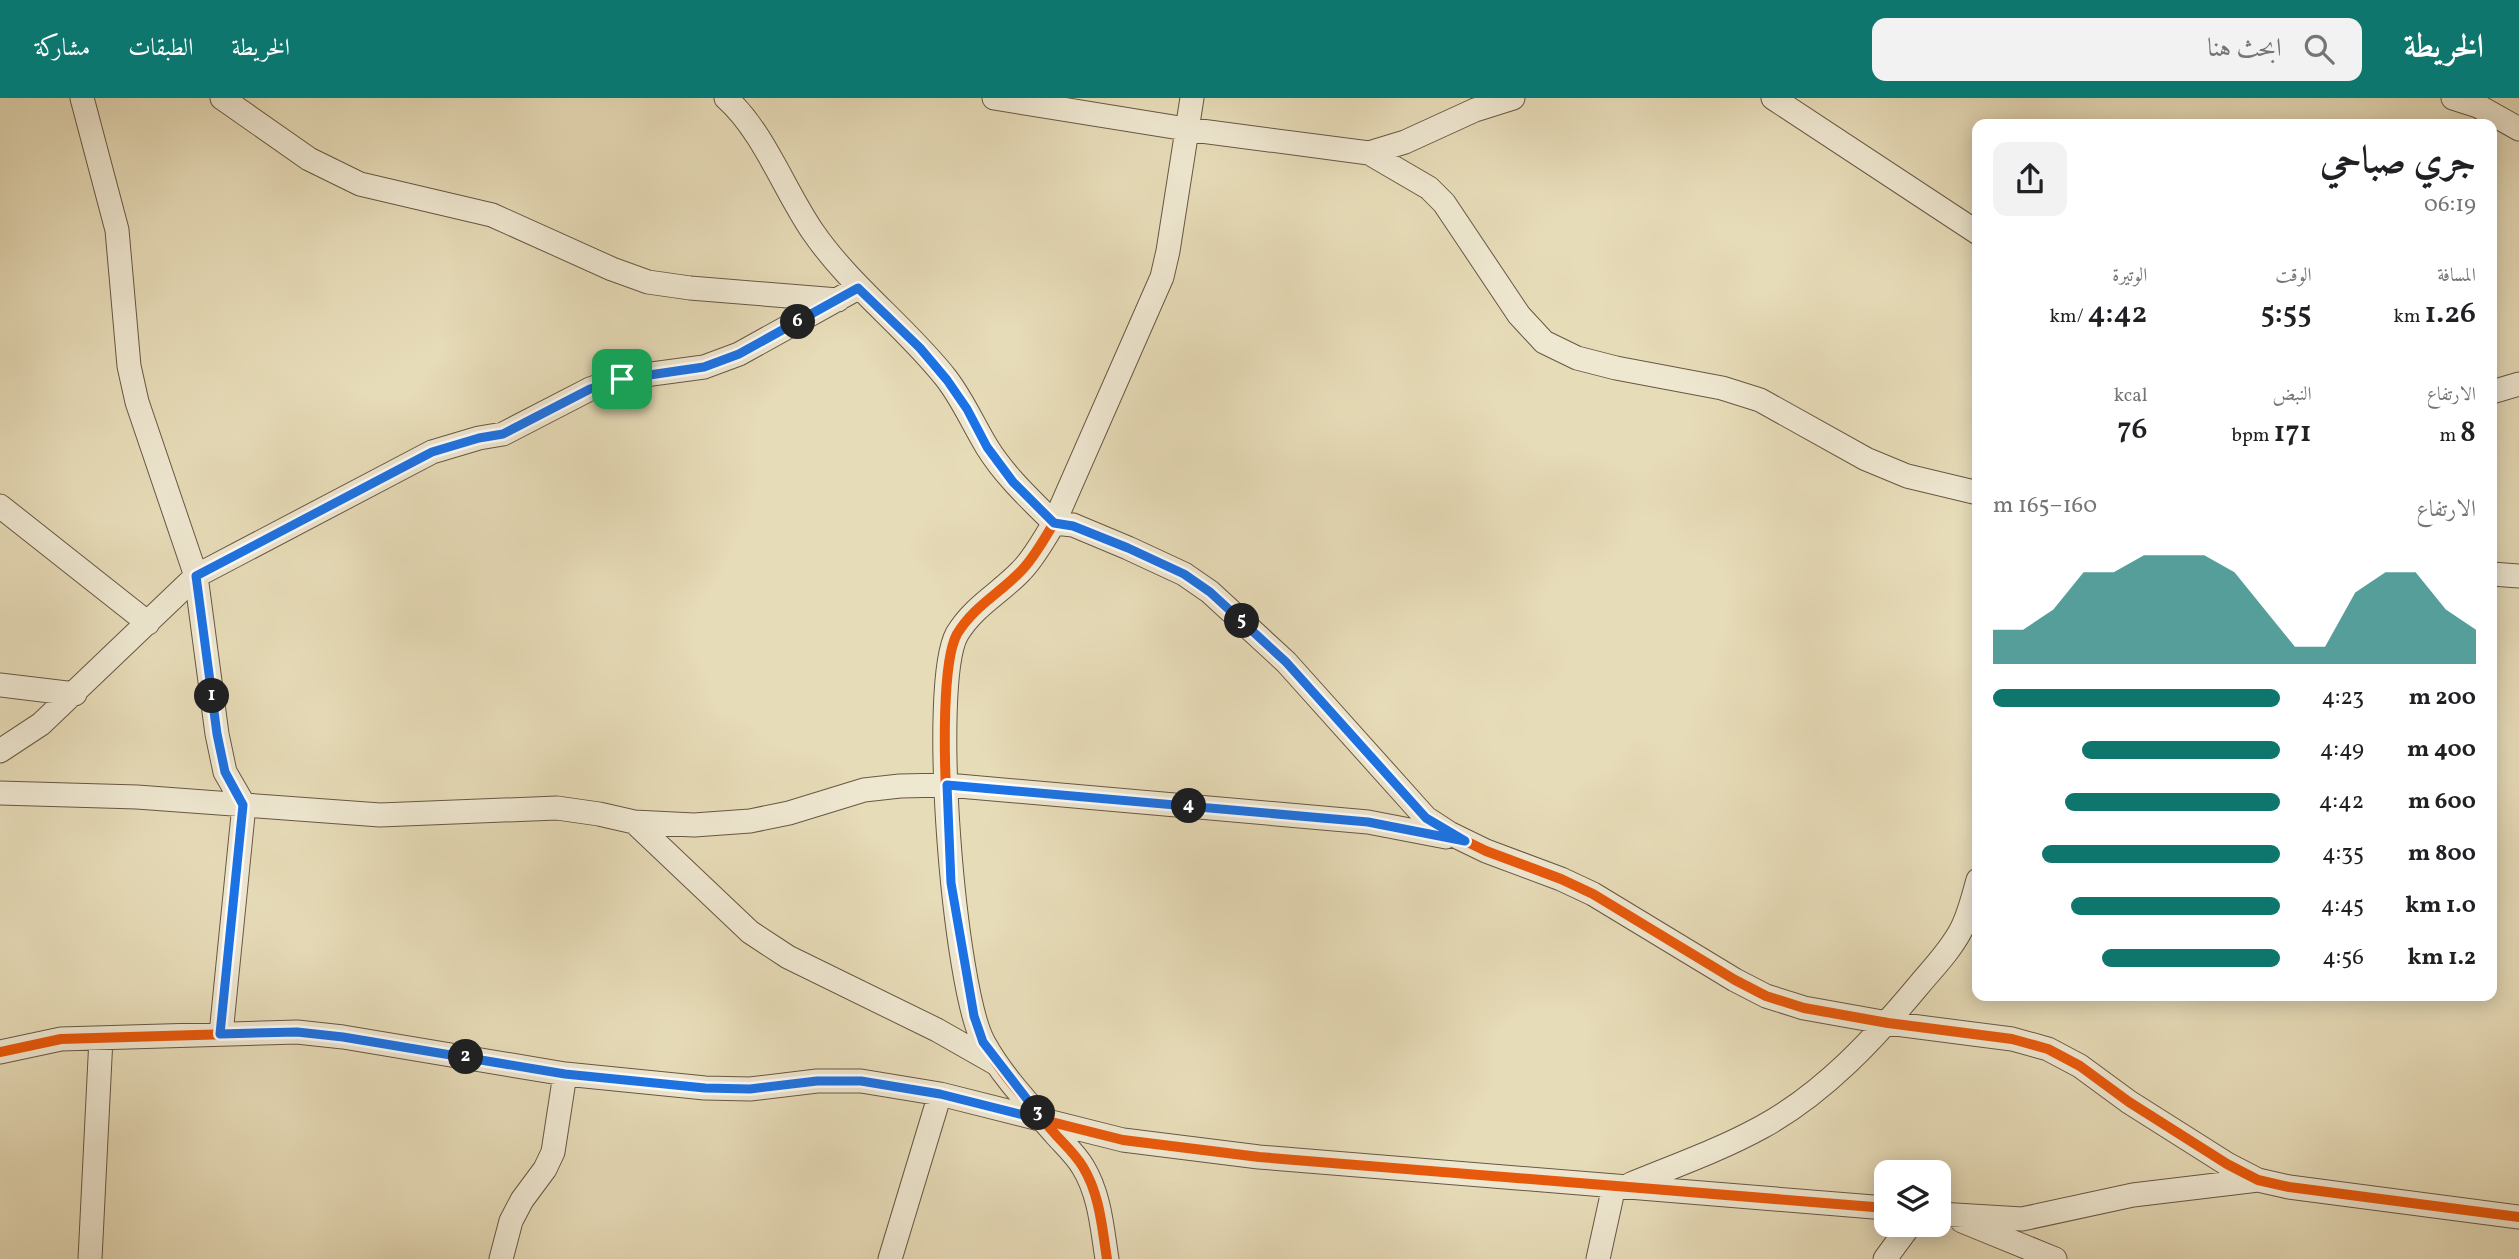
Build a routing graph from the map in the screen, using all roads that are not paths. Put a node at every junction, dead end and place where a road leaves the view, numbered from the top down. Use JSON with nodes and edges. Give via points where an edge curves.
{"nodes":[{"id":1,"x":82,"y":98,"type":"edge"},
{"id":2,"x":222,"y":98,"type":"edge"},
{"id":3,"x":726,"y":98,"type":"edge"},
{"id":4,"x":994,"y":98,"type":"edge"},
{"id":5,"x":1192,"y":98,"type":"edge"},
{"id":6,"x":1513,"y":98,"type":"edge"},
{"id":7,"x":1773,"y":98,"type":"edge"},
{"id":8,"x":2453,"y":98,"type":"edge"},
{"id":9,"x":1186,"y":129,"type":"junction"},
{"id":10,"x":2519,"y":129,"type":"edge"},
{"id":11,"x":1369,"y":153,"type":"junction"},
{"id":12,"x":1972,"y":229,"type":"edge"},
{"id":13,"x":858,"y":288,"type":"junction"},
{"id":14,"x":838,"y":300,"type":"junction"},
{"id":15,"x":2519,"y":384,"type":"edge"},
{"id":16,"x":2497,"y":391,"type":"edge"},
{"id":17,"x":1972,"y":492,"type":"edge"},
{"id":18,"x":0,"y":506,"type":"edge"},
{"id":19,"x":1054,"y":523,"type":"junction"},
{"id":20,"x":2497,"y":574,"type":"edge"},
{"id":21,"x":196,"y":576,"type":"junction"},
{"id":22,"x":2519,"y":576,"type":"edge"},
{"id":23,"x":148,"y":623,"type":"junction"},
{"id":24,"x":0,"y":685,"type":"edge"},
{"id":25,"x":75,"y":694,"type":"junction"},
{"id":26,"x":0,"y":751,"type":"edge"},
{"id":27,"x":947,"y":785,"type":"junction"},
{"id":28,"x":0,"y":793,"type":"edge"},
{"id":29,"x":243,"y":805,"type":"junction"},
{"id":30,"x":634,"y":822,"type":"junction"},
{"id":31,"x":1465,"y":841,"type":"junction"},
{"id":32,"x":1972,"y":898,"type":"edge"},
{"id":33,"x":1888,"y":1023,"type":"junction"},
{"id":34,"x":220,"y":1034,"type":"junction"},
{"id":35,"x":101,"y":1038,"type":"junction"},
{"id":36,"x":0,"y":1052,"type":"edge"},
{"id":37,"x":1002,"y":1067,"type":"junction"},
{"id":38,"x":565,"y":1074,"type":"junction"},
{"id":39,"x":940,"y":1094,"type":"junction"},
{"id":40,"x":1043,"y":1120,"type":"junction"},
{"id":41,"x":2258,"y":1180,"type":"junction"},
{"id":42,"x":1619,"y":1186,"type":"junction"},
{"id":43,"x":1874,"y":1207,"type":"edge"},
{"id":44,"x":1951,"y":1215,"type":"edge"},
{"id":45,"x":1951,"y":1217,"type":"edge"},
{"id":46,"x":2519,"y":1217,"type":"edge"},
{"id":47,"x":1901,"y":1237,"type":"edge"},
{"id":48,"x":90,"y":1259,"type":"edge"},
{"id":49,"x":501,"y":1259,"type":"edge"},
{"id":50,"x":890,"y":1259,"type":"edge"},
{"id":51,"x":1107,"y":1259,"type":"edge"},
{"id":52,"x":1598,"y":1259,"type":"edge"},
{"id":53,"x":1885,"y":1259,"type":"edge"},
{"id":54,"x":2055,"y":1259,"type":"edge"}],
"edges":[{"from":1,"to":21,"type":"street","via":[[117,230],[129,366],[137,402]]},
{"from":2,"to":14,"type":"street","via":[[309,159],[360,184],[492,215],[648,282]]},
{"from":3,"to":13,"type":"street","via":[[750,127],[811,230]]},
{"from":4,"to":9,"type":"street"},
{"from":5,"to":9,"type":"street"},
{"from":6,"to":11,"type":"street"},
{"from":7,"to":12,"type":"street"},
{"from":8,"to":10,"type":"street"},
{"from":9,"to":11,"type":"street"},
{"from":9,"to":19,"type":"street","via":[[1162,277]]},
{"from":11,"to":17,"type":"street","via":[[1429,188],[1444,203],[1519,315],[1544,342],[1577,358],[1760,400],[1886,468]]},
{"from":13,"to":14,"type":"street"},
{"from":13,"to":19,"type":"street","via":[[947,380],[1013,482]]},
{"from":14,"to":21,"type":"street","via":[[739,354],[704,367],[601,385],[503,434],[432,452]]},
{"from":15,"to":16,"type":"street"},
{"from":18,"to":23,"type":"street"},
{"from":19,"to":27,"type":"street","via":[[1023,570],[976,608],[956,636],[944,706]]},
{"from":19,"to":31,"type":"street","via":[[1128,548],[1184,574],[1210,592],[1286,662],[1426,818]]},
{"from":20,"to":22,"type":"street"},
{"from":21,"to":23,"type":"street"},
{"from":21,"to":29,"type":"street","via":[[217,734],[225,772]]},
{"from":23,"to":25,"type":"street"},
{"from":24,"to":25,"type":"street"},
{"from":25,"to":26,"type":"street"},
{"from":27,"to":30,"type":"street","via":[[864,790],[750,821],[694,825]]},
{"from":27,"to":31,"type":"street","via":[[1368,822]]},
{"from":27,"to":37,"type":"street","via":[[951,883],[965,974],[983,1042]]},
{"from":28,"to":29,"type":"street"},
{"from":29,"to":30,"type":"street","via":[[380,815],[557,808]]},
{"from":29,"to":34,"type":"street"},
{"from":30,"to":37,"type":"street","via":[[750,932],[788,957]]},
{"from":31,"to":33,"type":"street","via":[[1593,894],[1766,996]]},
{"from":32,"to":33,"type":"street","via":[[1961,931],[1949,949]]},
{"from":33,"to":41,"type":"street","via":[[2012,1039],[2048,1049]]},
{"from":33,"to":42,"type":"street","via":[[1829,1080],[1762,1127]]},
{"from":34,"to":35,"type":"street"},
{"from":34,"to":38,"type":"street","via":[[297,1032],[343,1037]]},
{"from":35,"to":36,"type":"street","via":[[61,1039]]},
{"from":35,"to":48,"type":"street"},
{"from":37,"to":40,"type":"street"},
{"from":38,"to":39,"type":"street","via":[[705,1088],[861,1081]]},
{"from":38,"to":49,"type":"street","via":[[553,1152],[511,1221]]},
{"from":39,"to":40,"type":"street"},
{"from":39,"to":50,"type":"street"},
{"from":40,"to":42,"type":"street","via":[[1160,1146]]},
{"from":40,"to":51,"type":"street","via":[[1083,1167],[1097,1200]]},
{"from":41,"to":44,"type":"street","via":[[2146,1193],[2022,1219]]},
{"from":41,"to":46,"type":"street"},
{"from":42,"to":43,"type":"street"},
{"from":42,"to":52,"type":"street"},
{"from":45,"to":54,"type":"street"},
{"from":47,"to":53,"type":"street"}]}
